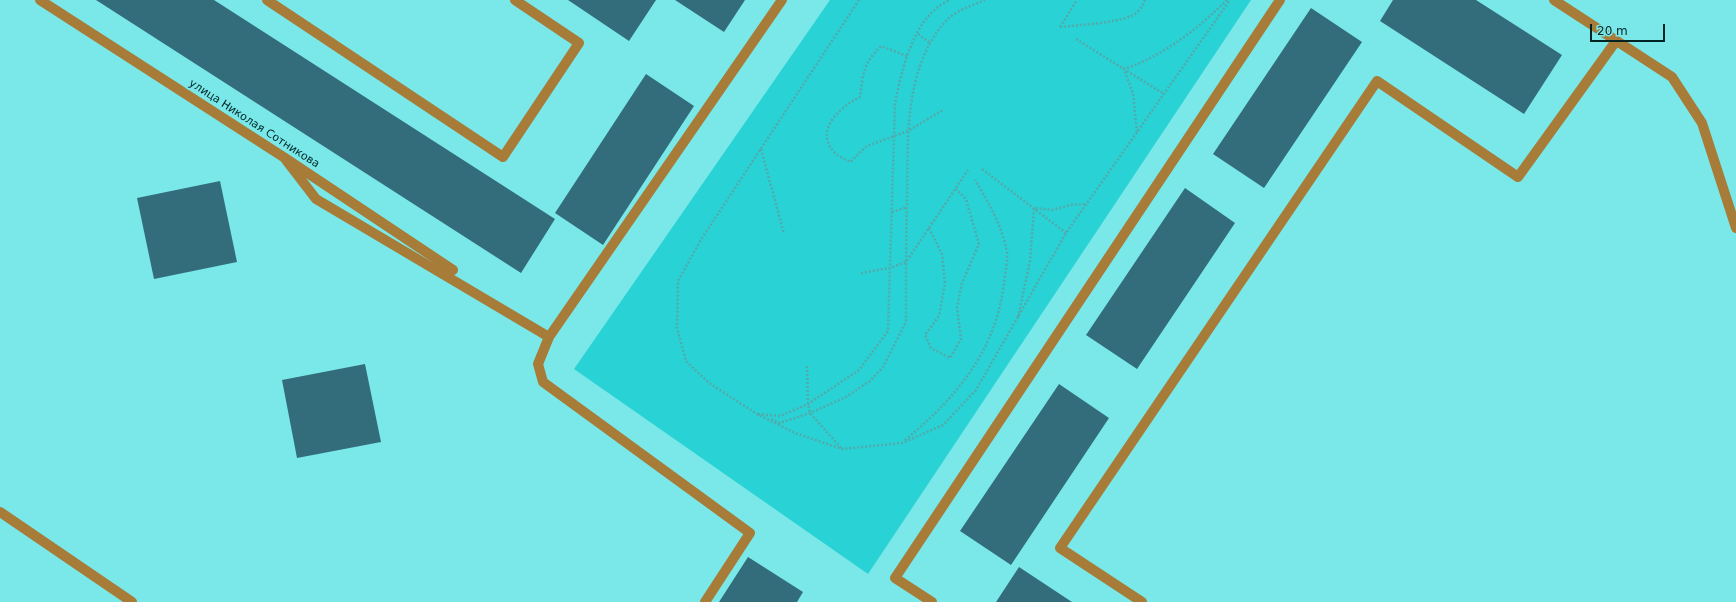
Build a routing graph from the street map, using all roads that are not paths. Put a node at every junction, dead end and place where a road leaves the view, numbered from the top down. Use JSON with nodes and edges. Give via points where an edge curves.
{"nodes":[{"id":1,"x":40,"y":0,"type":"edge"},
{"id":2,"x":267,"y":0,"type":"edge"},
{"id":3,"x":515,"y":0,"type":"edge"},
{"id":4,"x":782,"y":0,"type":"edge"},
{"id":5,"x":1280,"y":0,"type":"edge"},
{"id":6,"x":1554,"y":0,"type":"edge"},
{"id":7,"x":1616,"y":41,"type":"junction"},
{"id":8,"x":285,"y":158,"type":"junction"},
{"id":9,"x":1736,"y":228,"type":"edge"},
{"id":10,"x":453,"y":270,"type":"dead end"},
{"id":11,"x":549,"y":337,"type":"junction"},
{"id":12,"x":0,"y":512,"type":"edge"},
{"id":13,"x":132,"y":602,"type":"edge"},
{"id":14,"x":705,"y":602,"type":"edge"},
{"id":15,"x":932,"y":602,"type":"edge"},
{"id":16,"x":1142,"y":602,"type":"edge"}],
"edges":[{"from":1,"to":8,"type":"street","name":"улица Николая Сотникова"},
{"from":2,"to":3,"type":"street","via":[[503,157],[579,43]]},
{"from":4,"to":11,"type":"street"},
{"from":5,"to":15,"type":"street","via":[[895,578]]},
{"from":6,"to":7,"type":"street"},
{"from":7,"to":9,"type":"street","via":[[1672,77],[1702,123]]},
{"from":7,"to":16,"type":"street","via":[[1518,177],[1378,81],[1060,548]]},
{"from":8,"to":10,"type":"street","name":"улица Николая Сотникова"},
{"from":8,"to":11,"type":"street","via":[[316,199]]},
{"from":11,"to":14,"type":"street","via":[[538,364],[543,382],[750,533]]},
{"from":12,"to":13,"type":"street"}]}
